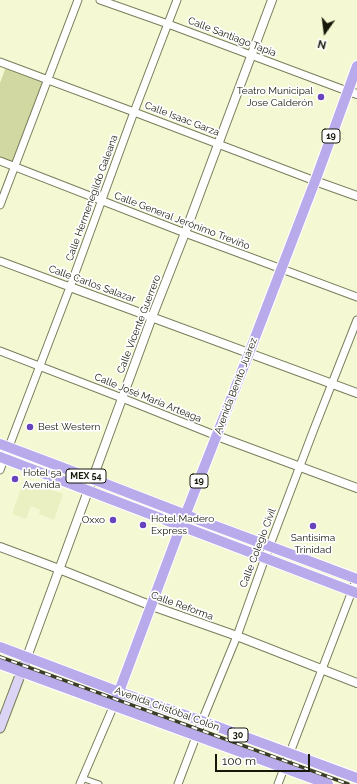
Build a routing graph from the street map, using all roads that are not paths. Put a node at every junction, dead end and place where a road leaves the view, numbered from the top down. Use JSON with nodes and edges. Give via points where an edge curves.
{"nodes":[{"id":1,"x":78,"y":0,"type":"edge"},
{"id":2,"x":100,"y":0,"type":"edge"},
{"id":3,"x":177,"y":0,"type":"edge"},
{"id":4,"x":272,"y":0,"type":"edge"},
{"id":5,"x":168,"y":24,"type":"junction"},
{"id":6,"x":251,"y":55,"type":"junction"},
{"id":7,"x":0,"y":62,"type":"edge"},
{"id":8,"x":357,"y":66,"type":"edge"},
{"id":9,"x":48,"y":80,"type":"junction"},
{"id":10,"x":352,"y":93,"type":"edge"},
{"id":11,"x":134,"y":112,"type":"junction"},
{"id":12,"x":218,"y":144,"type":"junction"},
{"id":13,"x":0,"y":161,"type":"edge"},
{"id":14,"x":14,"y":167,"type":"junction"},
{"id":15,"x":314,"y":181,"type":"junction"},
{"id":16,"x":357,"y":196,"type":"edge"},
{"id":17,"x":101,"y":200,"type":"junction"},
{"id":18,"x":0,"y":205,"type":"edge"},
{"id":19,"x":185,"y":233,"type":"junction"},
{"id":20,"x":0,"y":261,"type":"edge"},
{"id":21,"x":281,"y":269,"type":"junction"},
{"id":22,"x":70,"y":287,"type":"junction"},
{"id":23,"x":357,"y":297,"type":"edge"},
{"id":24,"x":152,"y":317,"type":"junction"},
{"id":25,"x":357,"y":320,"type":"edge"},
{"id":26,"x":0,"y":351,"type":"edge"},
{"id":27,"x":249,"y":354,"type":"junction"},
{"id":28,"x":39,"y":366,"type":"junction"},
{"id":29,"x":332,"y":384,"type":"junction"},
{"id":30,"x":357,"y":393,"type":"edge"},
{"id":31,"x":122,"y":398,"type":"junction"},
{"id":32,"x":217,"y":436,"type":"junction"},
{"id":33,"x":4,"y":446,"type":"edge"},
{"id":34,"x":2,"y":458,"type":"edge"},
{"id":35,"x":300,"y":466,"type":"junction"},
{"id":36,"x":0,"y":470,"type":"edge"},
{"id":37,"x":92,"y":478,"type":"junction"},
{"id":38,"x":357,"y":488,"type":"edge"},
{"id":39,"x":88,"y":490,"type":"junction"},
{"id":40,"x":186,"y":515,"type":"junction"},
{"id":41,"x":181,"y":527,"type":"junction"},
{"id":42,"x":269,"y":546,"type":"junction"},
{"id":43,"x":0,"y":547,"type":"edge"},
{"id":44,"x":265,"y":558,"type":"junction"},
{"id":45,"x":59,"y":569,"type":"junction"},
{"id":46,"x":357,"y":579,"type":"edge"},
{"id":47,"x":355,"y":592,"type":"edge"},
{"id":48,"x":152,"y":606,"type":"junction"},
{"id":49,"x":237,"y":636,"type":"junction"},
{"id":50,"x":0,"y":647,"type":"edge"},
{"id":51,"x":27,"y":657,"type":"junction"},
{"id":52,"x":0,"y":664,"type":"edge"},
{"id":53,"x":322,"y":669,"type":"junction"},
{"id":54,"x":22,"y":672,"type":"junction"},
{"id":55,"x":357,"y":683,"type":"edge"},
{"id":56,"x":119,"y":692,"type":"junction"},
{"id":57,"x":114,"y":706,"type":"junction"},
{"id":58,"x":202,"y":721,"type":"junction"},
{"id":59,"x":0,"y":728,"type":"edge"},
{"id":60,"x":196,"y":736,"type":"junction"},
{"id":61,"x":290,"y":754,"type":"junction"},
{"id":62,"x":284,"y":768,"type":"junction"},
{"id":63,"x":357,"y":778,"type":"edge"},
{"id":64,"x":81,"y":781,"type":"edge"},
{"id":65,"x":99,"y":784,"type":"edge"},
{"id":66,"x":178,"y":784,"type":"edge"},
{"id":67,"x":278,"y":784,"type":"edge"},
{"id":68,"x":328,"y":784,"type":"edge"}],
"edges":[{"from":1,"to":9,"type":"street"},
{"from":2,"to":5,"type":"street","name":"Calle Santiago Tapia"},
{"from":3,"to":5,"type":"street","name":"Calle Hermenegildo Galeana"},
{"from":4,"to":6,"type":"street","name":"Calle Vicente Guerrero"},
{"from":5,"to":6,"type":"street","name":"Calle Santiago Tapia"},
{"from":5,"to":11,"type":"street","name":"Calle Hermenegildo Galeana"},
{"from":6,"to":10,"type":"street","name":"Calle Santiago Tapia"},
{"from":6,"to":12,"type":"street","name":"Calle Vicente Guerrero"},
{"from":7,"to":9,"type":"street","name":"Calle Isaac Garza"},
{"from":8,"to":10,"type":"main road","name":"Avenida Benito Juárez","number":"19"},
{"from":9,"to":11,"type":"street","name":"Calle Isaac Garza"},
{"from":9,"to":14,"type":"street"},
{"from":10,"to":15,"type":"main road","name":"Avenida Benito Juárez","number":"19"},
{"from":11,"to":12,"type":"street","name":"Calle Isaac Garza"},
{"from":11,"to":17,"type":"street","name":"Calle Hermenegildo Galeana"},
{"from":12,"to":15,"type":"street","name":"Calle Isaac Garza"},
{"from":12,"to":19,"type":"street","name":"Calle Vicente Guerrero"},
{"from":13,"to":14,"type":"street","name":"Calle General Jerónimo Treviño"},
{"from":14,"to":17,"type":"street","name":"Calle General Jerónimo Treviño"},
{"from":14,"to":18,"type":"street"},
{"from":15,"to":16,"type":"street","name":"Calle Isaac Garza"},
{"from":15,"to":21,"type":"main road","name":"Avenida Benito Juárez","number":"19"},
{"from":17,"to":19,"type":"street","name":"Calle General Jerónimo Treviño"},
{"from":17,"to":22,"type":"street","name":"Calle Hermenegildo Galeana"},
{"from":19,"to":21,"type":"street","name":"Calle General Jerónimo Treviño"},
{"from":19,"to":24,"type":"street","name":"Calle Vicente Guerrero"},
{"from":20,"to":22,"type":"street","name":"Calle Carlos Salazar"},
{"from":21,"to":23,"type":"street","name":"Calle General Jerónimo Treviño"},
{"from":21,"to":27,"type":"main road","name":"Avenida Benito Juárez","number":"19"},
{"from":22,"to":24,"type":"street","name":"Calle Carlos Salazar"},
{"from":22,"to":28,"type":"street","name":"Calle Hermenegildo Galeana"},
{"from":24,"to":27,"type":"street","name":"Calle Carlos Salazar"},
{"from":24,"to":31,"type":"street","name":"Calle Vicente Guerrero"},
{"from":25,"to":29,"type":"street","name":"Calle Colegio Civil"},
{"from":26,"to":28,"type":"street","name":"Calle José María Arteaga"},
{"from":27,"to":29,"type":"street","name":"Calle Carlos Salazar"},
{"from":27,"to":32,"type":"main road","name":"Avenida Benito Juárez","number":"19"},
{"from":28,"to":31,"type":"street","name":"Calle José María Arteaga"},
{"from":28,"to":33,"type":"street","name":"Calle Hermenegildo Galeana"},
{"from":29,"to":30,"type":"street","name":"Calle Carlos Salazar"},
{"from":29,"to":35,"type":"street","name":"Calle Colegio Civil"},
{"from":31,"to":32,"type":"street","name":"Calle José María Arteaga"},
{"from":31,"to":37,"type":"street","name":"Calle Vicente Guerrero"},
{"from":32,"to":35,"type":"street","name":"Calle José María Arteaga"},
{"from":32,"to":40,"type":"main road","name":"Avenida Benito Juárez","number":"19"},
{"from":33,"to":34,"type":"street","name":"Calle Hermenegildo Galeana"},
{"from":33,"to":37,"type":"main road","number":"MEX 54"},
{"from":34,"to":36,"type":"street","name":"Calle Hermenegildo Galeana"},
{"from":34,"to":39,"type":"main road","number":"MEX 54"},
{"from":35,"to":38,"type":"street","name":"Calle José María Arteaga"},
{"from":35,"to":42,"type":"street","name":"Calle Colegio Civil"},
{"from":37,"to":39,"type":"street","name":"Calle Vicente Guerrero"},
{"from":37,"to":40,"type":"main road","number":"MEX 54"},
{"from":39,"to":41,"type":"main road","number":"MEX 54"},
{"from":39,"to":45,"type":"street","name":"Calle Vicente Guerrero"},
{"from":40,"to":41,"type":"main road","name":"Avenida Benito Juárez","number":"19"},
{"from":40,"to":42,"type":"main road"},
{"from":41,"to":44,"type":"main road"},
{"from":41,"to":48,"type":"main road","name":"Avenida Benito Juárez","number":"19"},
{"from":42,"to":44,"type":"street","name":"Calle Colegio Civil"},
{"from":42,"to":46,"type":"main road"},
{"from":43,"to":45,"type":"street","name":"Calle Reforma"},
{"from":44,"to":47,"type":"main road"},
{"from":44,"to":49,"type":"street","name":"Calle Colegio Civil"},
{"from":45,"to":48,"type":"street","name":"Calle Reforma"},
{"from":45,"to":51,"type":"street","name":"Calle Vicente Guerrero"},
{"from":46,"to":47,"type":"street"},
{"from":47,"to":53,"type":"street"},
{"from":48,"to":49,"type":"street","name":"Calle Reforma"},
{"from":48,"to":56,"type":"main road","name":"Avenida Benito Juárez","number":"19"},
{"from":49,"to":53,"type":"street","name":"Calle Reforma"},
{"from":49,"to":58,"type":"street","name":"Calle Colegio Civil"},
{"from":50,"to":51,"type":"main road","name":"Avenida Cristóbal Colón","number":"30"},
{"from":51,"to":54,"type":"main road"},
{"from":51,"to":56,"type":"main road","name":"Avenida Cristóbal Colón","number":"30"},
{"from":52,"to":54,"type":"main road","name":"Avenida Cristóbal Colón","number":"30"},
{"from":53,"to":55,"type":"street","name":"Calle Reforma"},
{"from":53,"to":61,"type":"street"},
{"from":54,"to":57,"type":"main road","name":"Avenida Cristóbal Colón","number":"30"},
{"from":54,"to":59,"type":"main road"},
{"from":56,"to":57,"type":"main road","name":"Avenida Benito Juárez","number":"19"},
{"from":56,"to":58,"type":"main road","name":"Avenida Cristóbal Colón","number":"30"},
{"from":57,"to":60,"type":"main road","name":"Avenida Cristóbal Colón","number":"30"},
{"from":57,"to":64,"type":"street","number":"19"},
{"from":58,"to":60,"type":"street","name":"Calle Colegio Civil"},
{"from":58,"to":61,"type":"main road","name":"Avenida Cristóbal Colón","number":"30"},
{"from":60,"to":62,"type":"main road","name":"Avenida Cristóbal Colón","number":"30"},
{"from":60,"to":66,"type":"street","name":"Calle Colegio Civil"},
{"from":61,"to":62,"type":"street"},
{"from":61,"to":63,"type":"main road","name":"Avenida Cristóbal Colón","number":"30"},
{"from":62,"to":67,"type":"street"},
{"from":62,"to":68,"type":"main road","name":"Avenida Cristóbal Colón","number":"30"},
{"from":64,"to":65,"type":"street"}]}
